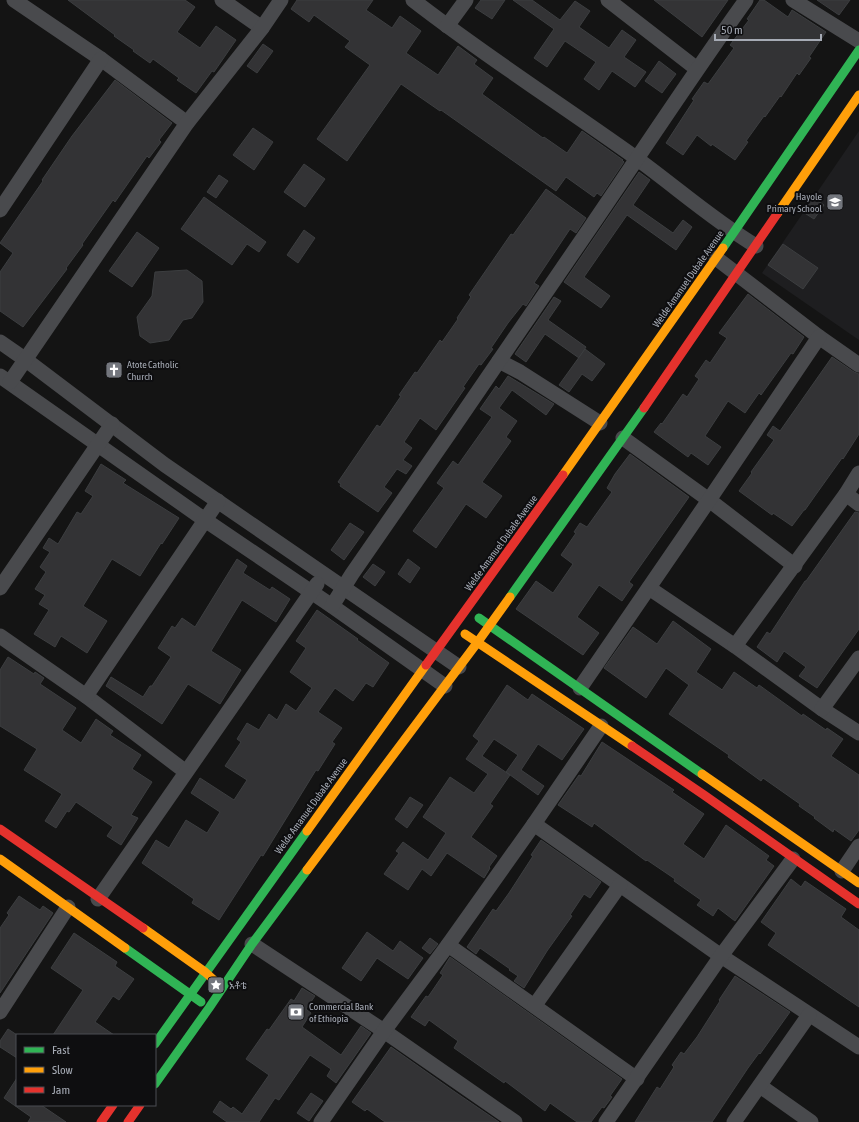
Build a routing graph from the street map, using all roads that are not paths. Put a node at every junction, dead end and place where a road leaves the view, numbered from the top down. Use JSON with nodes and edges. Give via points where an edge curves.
{"nodes":[{"id":1,"x":14,"y":0,"type":"edge"},
{"id":2,"x":222,"y":0,"type":"edge"},
{"id":3,"x":281,"y":0,"type":"edge"},
{"id":4,"x":413,"y":0,"type":"edge"},
{"id":5,"x":466,"y":0,"type":"edge"},
{"id":6,"x":608,"y":0,"type":"edge"},
{"id":7,"x":746,"y":0,"type":"edge"},
{"id":8,"x":793,"y":0,"type":"edge"},
{"id":9,"x":447,"y":26,"type":"junction"},
{"id":10,"x":262,"y":28,"type":"junction"},
{"id":11,"x":859,"y":41,"type":"edge"},
{"id":12,"x":859,"y":50,"type":"edge"},
{"id":13,"x":101,"y":59,"type":"junction"},
{"id":14,"x":696,"y":69,"type":"junction"},
{"id":15,"x":859,"y":95,"type":"edge"},
{"id":16,"x":187,"y":123,"type":"junction"},
{"id":17,"x":637,"y":159,"type":"junction"},
{"id":18,"x":0,"y":210,"type":"edge"},
{"id":19,"x":734,"y":233,"type":"junction"},
{"id":20,"x":756,"y":246,"type":"junction"},
{"id":21,"x":716,"y":258,"type":"junction"},
{"id":22,"x":737,"y":273,"type":"junction"},
{"id":23,"x":819,"y":337,"type":"junction"},
{"id":24,"x":0,"y":342,"type":"edge"},
{"id":25,"x":26,"y":360,"type":"junction"},
{"id":26,"x":499,"y":361,"type":"junction"},
{"id":27,"x":859,"y":365,"type":"edge"},
{"id":28,"x":5,"y":379,"type":"edge"},
{"id":29,"x":600,"y":423,"type":"junction"},
{"id":30,"x":112,"y":424,"type":"junction"},
{"id":31,"x":623,"y":438,"type":"junction"},
{"id":32,"x":98,"y":444,"type":"junction"},
{"id":33,"x":859,"y":472,"type":"edge"},
{"id":34,"x":846,"y":494,"type":"junction"},
{"id":35,"x":709,"y":500,"type":"junction"},
{"id":36,"x":218,"y":501,"type":"junction"},
{"id":37,"x":859,"y":504,"type":"edge"},
{"id":38,"x":205,"y":520,"type":"junction"},
{"id":39,"x":795,"y":566,"type":"junction"},
{"id":40,"x":323,"y":575,"type":"junction"},
{"id":41,"x":0,"y":588,"type":"edge"},
{"id":42,"x":343,"y":588,"type":"junction"},
{"id":43,"x":649,"y":588,"type":"junction"},
{"id":44,"x":312,"y":592,"type":"junction"},
{"id":45,"x":332,"y":606,"type":"junction"},
{"id":46,"x":467,"y":609,"type":"junction"},
{"id":47,"x":454,"y":626,"type":"junction"},
{"id":48,"x":489,"y":626,"type":"junction"},
{"id":49,"x":0,"y":636,"type":"edge"},
{"id":50,"x":477,"y":643,"type":"junction"},
{"id":51,"x":735,"y":646,"type":"junction"},
{"id":52,"x":436,"y":652,"type":"junction"},
{"id":53,"x":859,"y":658,"type":"edge"},
{"id":54,"x":459,"y":667,"type":"junction"},
{"id":55,"x":423,"y":670,"type":"junction"},
{"id":56,"x":445,"y":686,"type":"junction"},
{"id":57,"x":580,"y":688,"type":"junction"},
{"id":58,"x":86,"y":696,"type":"junction"},
{"id":59,"x":822,"y":709,"type":"junction"},
{"id":60,"x":601,"y":726,"type":"junction"},
{"id":61,"x":859,"y":733,"type":"edge"},
{"id":62,"x":186,"y":772,"type":"junction"},
{"id":63,"x":534,"y":824,"type":"junction"},
{"id":64,"x":0,"y":829,"type":"edge"},
{"id":65,"x":859,"y":846,"type":"edge"},
{"id":66,"x":0,"y":859,"type":"edge"},
{"id":67,"x":794,"y":859,"type":"junction"},
{"id":68,"x":842,"y":871,"type":"junction"},
{"id":69,"x":859,"y":883,"type":"edge"},
{"id":70,"x":620,"y":885,"type":"junction"},
{"id":71,"x":98,"y":899,"type":"junction"},
{"id":72,"x":859,"y":904,"type":"edge"},
{"id":73,"x":68,"y":907,"type":"junction"},
{"id":74,"x":252,"y":944,"type":"junction"},
{"id":75,"x":448,"y":945,"type":"junction"},
{"id":76,"x":721,"y":956,"type":"junction"},
{"id":77,"x":204,"y":972,"type":"junction"},
{"id":78,"x":223,"y":988,"type":"junction"},
{"id":79,"x":190,"y":993,"type":"junction"},
{"id":80,"x":535,"y":1005,"type":"junction"},
{"id":81,"x":209,"y":1008,"type":"junction"},
{"id":82,"x":0,"y":1012,"type":"edge"},
{"id":83,"x":809,"y":1015,"type":"junction"},
{"id":84,"x":384,"y":1031,"type":"junction"},
{"id":85,"x":156,"y":1043,"type":"edge"},
{"id":86,"x":859,"y":1047,"type":"edge"},
{"id":87,"x":637,"y":1079,"type":"junction"},
{"id":88,"x":156,"y":1083,"type":"edge"},
{"id":89,"x":760,"y":1086,"type":"junction"},
{"id":90,"x":112,"y":1106,"type":"edge"},
{"id":91,"x":139,"y":1106,"type":"edge"},
{"id":92,"x":324,"y":1121,"type":"edge"},
{"id":93,"x":101,"y":1122,"type":"edge"},
{"id":94,"x":128,"y":1122,"type":"edge"},
{"id":95,"x":515,"y":1122,"type":"edge"},
{"id":96,"x":606,"y":1122,"type":"edge"},
{"id":97,"x":734,"y":1122,"type":"edge"},
{"id":98,"x":811,"y":1122,"type":"edge"}],
"edges":[{"from":1,"to":13,"type":"street"},
{"from":2,"to":10,"type":"street"},
{"from":3,"to":10,"type":"street"},
{"from":4,"to":9,"type":"street"},
{"from":5,"to":9,"type":"street"},
{"from":6,"to":14,"type":"street"},
{"from":7,"to":14,"type":"street"},
{"from":8,"to":11,"type":"street"},
{"from":9,"to":17,"type":"street"},
{"from":10,"to":16,"type":"street"},
{"from":12,"to":19,"type":"main road","name":"Welde Amanuel Dubale Avenue"},
{"from":13,"to":16,"type":"street"},
{"from":13,"to":18,"type":"street"},
{"from":14,"to":17,"type":"street"},
{"from":15,"to":20,"type":"main road"},
{"from":16,"to":25,"type":"street"},
{"from":17,"to":19,"type":"street"},
{"from":17,"to":26,"type":"street"},
{"from":19,"to":20,"type":"street"},
{"from":19,"to":21,"type":"main road","name":"Welde Amanuel Dubale Avenue"},
{"from":20,"to":22,"type":"main road"},
{"from":21,"to":22,"type":"street"},
{"from":21,"to":29,"type":"main road","name":"Welde Amanuel Dubale Avenue"},
{"from":22,"to":23,"type":"street"},
{"from":22,"to":31,"type":"main road"},
{"from":23,"to":27,"type":"street"},
{"from":23,"to":35,"type":"street"},
{"from":24,"to":25,"type":"street"},
{"from":25,"to":28,"type":"street"},
{"from":25,"to":30,"type":"street"},
{"from":26,"to":29,"type":"street"},
{"from":26,"to":42,"type":"street"},
{"from":28,"to":32,"type":"street"},
{"from":29,"to":46,"type":"main road","name":"Welde Amanuel Dubale Avenue"},
{"from":30,"to":32,"type":"street"},
{"from":30,"to":36,"type":"street"},
{"from":31,"to":35,"type":"street"},
{"from":31,"to":48,"type":"main road"},
{"from":32,"to":38,"type":"street"},
{"from":32,"to":41,"type":"street"},
{"from":33,"to":34,"type":"street"},
{"from":34,"to":37,"type":"street"},
{"from":34,"to":39,"type":"street"},
{"from":35,"to":39,"type":"street"},
{"from":35,"to":43,"type":"street"},
{"from":36,"to":38,"type":"street"},
{"from":36,"to":40,"type":"street"},
{"from":38,"to":44,"type":"street"},
{"from":38,"to":58,"type":"street"},
{"from":39,"to":51,"type":"street"},
{"from":40,"to":42,"type":"street"},
{"from":40,"to":44,"type":"street"},
{"from":42,"to":45,"type":"street"},
{"from":42,"to":52,"type":"street"},
{"from":43,"to":51,"type":"street"},
{"from":43,"to":57,"type":"street"},
{"from":44,"to":45,"type":"street"},
{"from":44,"to":62,"type":"street"},
{"from":45,"to":55,"type":"street"},
{"from":46,"to":47,"type":"main road","name":"Welde Amanuel Dubale Avenue"},
{"from":46,"to":48,"type":"main road"},
{"from":47,"to":50,"type":"main road"},
{"from":47,"to":52,"type":"main road","name":"Welde Amanuel Dubale Avenue"},
{"from":48,"to":50,"type":"main road"},
{"from":48,"to":57,"type":"main road"},
{"from":49,"to":58,"type":"street"},
{"from":50,"to":54,"type":"main road"},
{"from":50,"to":60,"type":"main road"},
{"from":51,"to":59,"type":"street"},
{"from":52,"to":54,"type":"street"},
{"from":52,"to":55,"type":"main road","name":"Welde Amanuel Dubale Avenue"},
{"from":53,"to":59,"type":"street"},
{"from":54,"to":56,"type":"main road"},
{"from":55,"to":56,"type":"street"},
{"from":55,"to":77,"type":"main road","name":"Welde Amanuel Dubale Avenue"},
{"from":56,"to":74,"type":"main road"},
{"from":57,"to":68,"type":"main road"},
{"from":58,"to":62,"type":"street"},
{"from":59,"to":61,"type":"street"},
{"from":60,"to":63,"type":"street"},
{"from":60,"to":67,"type":"main road"},
{"from":62,"to":71,"type":"street"},
{"from":63,"to":70,"type":"street"},
{"from":63,"to":75,"type":"street"},
{"from":64,"to":71,"type":"main road"},
{"from":65,"to":68,"type":"street"},
{"from":66,"to":73,"type":"main road"},
{"from":67,"to":72,"type":"main road"},
{"from":67,"to":76,"type":"street"},
{"from":68,"to":69,"type":"main road"},
{"from":70,"to":76,"type":"street"},
{"from":70,"to":80,"type":"street"},
{"from":71,"to":77,"type":"main road"},
{"from":73,"to":79,"type":"main road"},
{"from":73,"to":82,"type":"street"},
{"from":74,"to":78,"type":"main road"},
{"from":74,"to":84,"type":"street"},
{"from":75,"to":80,"type":"street"},
{"from":75,"to":84,"type":"street"},
{"from":76,"to":83,"type":"street"},
{"from":76,"to":87,"type":"street"},
{"from":77,"to":78,"type":"main road"},
{"from":77,"to":79,"type":"main road","name":"Welde Amanuel Dubale Avenue"},
{"from":78,"to":81,"type":"main road"},
{"from":79,"to":81,"type":"main road"},
{"from":79,"to":85,"type":"main road","name":"Welde Amanuel Dubale Avenue"},
{"from":80,"to":87,"type":"street"},
{"from":81,"to":88,"type":"main road"},
{"from":83,"to":86,"type":"street"},
{"from":83,"to":89,"type":"street"},
{"from":84,"to":92,"type":"street"},
{"from":84,"to":95,"type":"street"},
{"from":87,"to":96,"type":"street"},
{"from":89,"to":97,"type":"street"},
{"from":89,"to":98,"type":"street"},
{"from":90,"to":93,"type":"main road"},
{"from":91,"to":94,"type":"main road"}]}
